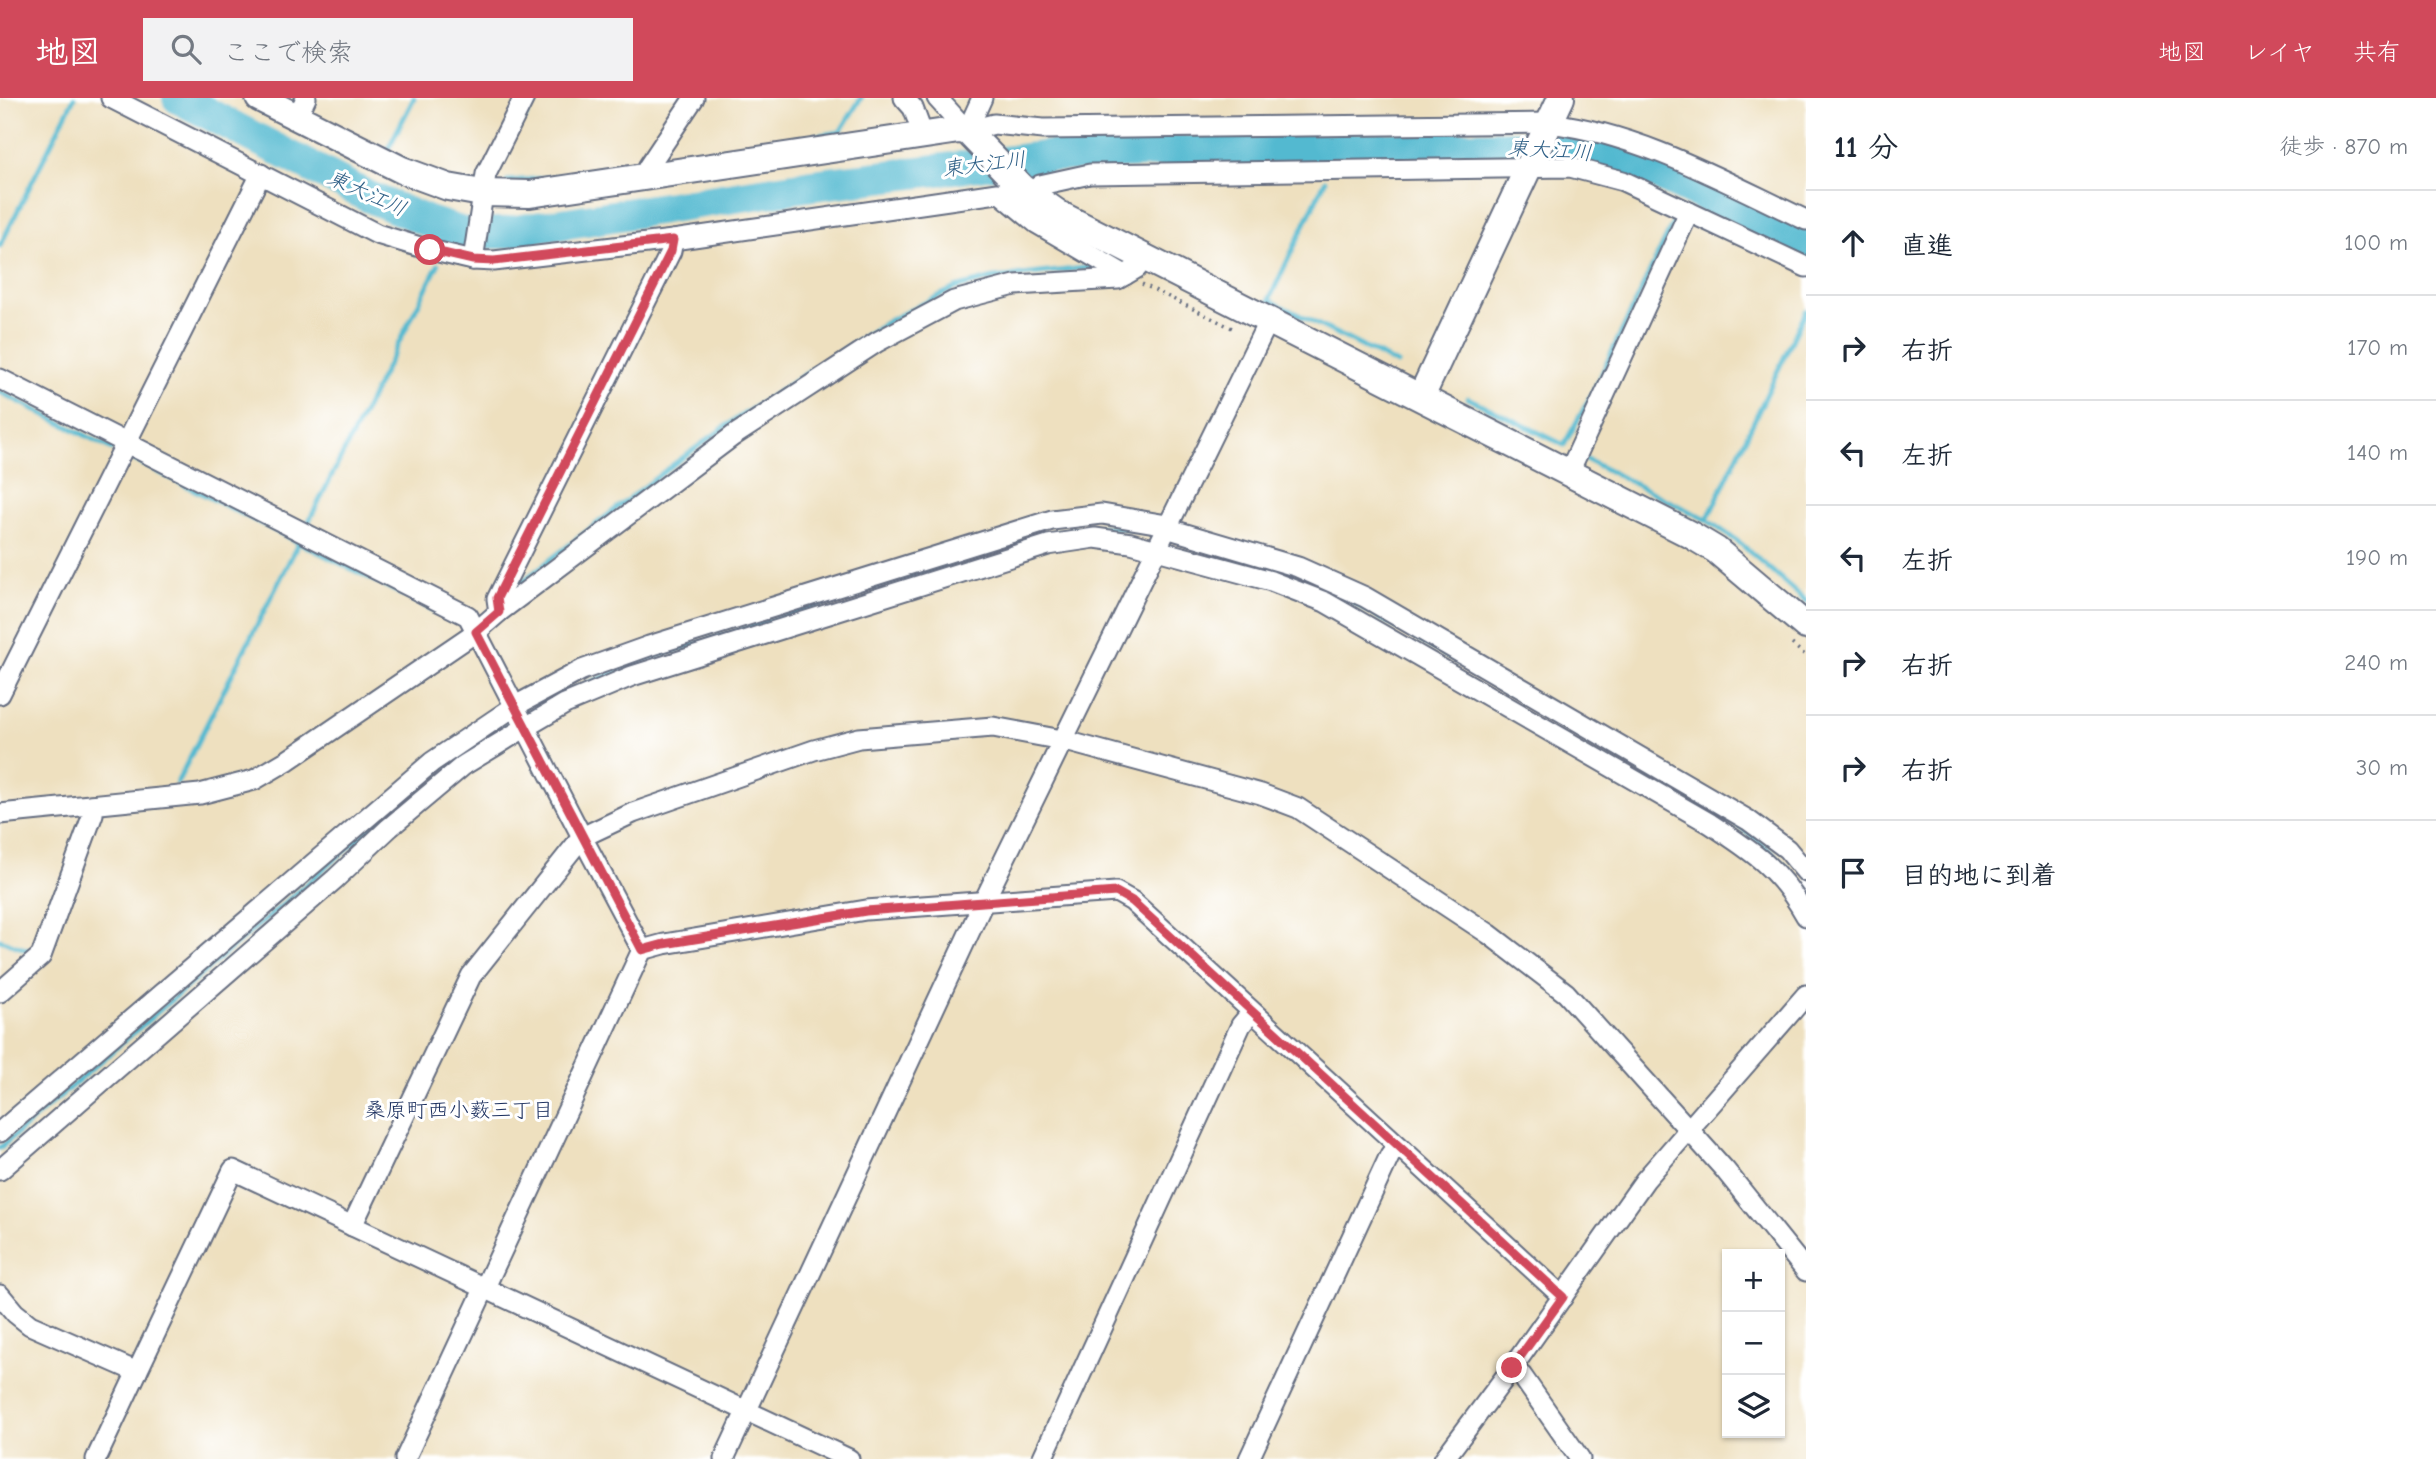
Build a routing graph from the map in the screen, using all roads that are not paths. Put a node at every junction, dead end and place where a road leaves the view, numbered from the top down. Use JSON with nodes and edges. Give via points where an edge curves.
{"nodes":[{"id":1,"x":111,"y":98,"type":"edge"},
{"id":2,"x":259,"y":98,"type":"edge"},
{"id":3,"x":524,"y":98,"type":"edge"},
{"id":4,"x":694,"y":98,"type":"edge"},
{"id":5,"x":904,"y":98,"type":"edge"},
{"id":6,"x":937,"y":98,"type":"edge"},
{"id":7,"x":982,"y":98,"type":"edge"},
{"id":8,"x":1561,"y":98,"type":"edge"},
{"id":9,"x":301,"y":107,"type":"edge"},
{"id":10,"x":1547,"y":127,"type":"junction"},
{"id":11,"x":923,"y":135,"type":"junction"},
{"id":12,"x":973,"y":136,"type":"junction"},
{"id":13,"x":1529,"y":166,"type":"junction"},
{"id":14,"x":261,"y":174,"type":"junction"},
{"id":15,"x":648,"y":176,"type":"junction"},
{"id":16,"x":1026,"y":191,"type":"junction"},
{"id":17,"x":481,"y":199,"type":"junction"},
{"id":18,"x":1689,"y":212,"type":"junction"},
{"id":19,"x":1806,"y":220,"type":"edge"},
{"id":20,"x":673,"y":240,"type":"junction"},
{"id":21,"x":473,"y":256,"type":"junction"},
{"id":22,"x":1144,"y":257,"type":"junction"},
{"id":23,"x":1806,"y":267,"type":"edge"},
{"id":24,"x":1125,"y":275,"type":"junction"},
{"id":25,"x":1264,"y":331,"type":"junction"},
{"id":26,"x":0,"y":379,"type":"edge"},
{"id":27,"x":1421,"y":397,"type":"junction"},
{"id":28,"x":126,"y":443,"type":"junction"},
{"id":29,"x":1569,"y":472,"type":"junction"},
{"id":30,"x":1162,"y":535,"type":"junction"},
{"id":31,"x":499,"y":612,"type":"junction"},
{"id":32,"x":476,"y":632,"type":"junction"},
{"id":33,"x":1796,"y":633,"type":"edge"},
{"id":34,"x":0,"y":694,"type":"edge"},
{"id":35,"x":520,"y":716,"type":"junction"},
{"id":36,"x":1062,"y":740,"type":"junction"},
{"id":37,"x":92,"y":805,"type":"junction"},
{"id":38,"x":0,"y":814,"type":"edge"},
{"id":39,"x":582,"y":837,"type":"junction"},
{"id":40,"x":1806,"y":872,"type":"edge"},
{"id":41,"x":984,"y":901,"type":"junction"},
{"id":42,"x":1806,"y":916,"type":"edge"},
{"id":43,"x":642,"y":950,"type":"junction"},
{"id":44,"x":0,"y":992,"type":"edge"},
{"id":45,"x":1806,"y":995,"type":"edge"},
{"id":46,"x":1251,"y":1013,"type":"junction"},
{"id":47,"x":1690,"y":1129,"type":"junction"},
{"id":48,"x":0,"y":1132,"type":"edge"},
{"id":49,"x":1397,"y":1146,"type":"junction"},
{"id":50,"x":0,"y":1170,"type":"edge"},
{"id":51,"x":352,"y":1226,"type":"junction"},
{"id":52,"x":1806,"y":1272,"type":"edge"},
{"id":53,"x":485,"y":1288,"type":"junction"},
{"id":54,"x":0,"y":1295,"type":"edge"},
{"id":55,"x":1563,"y":1297,"type":"junction"},
{"id":56,"x":1512,"y":1368,"type":"junction"},
{"id":57,"x":137,"y":1373,"type":"junction"},
{"id":58,"x":746,"y":1410,"type":"junction"},
{"id":59,"x":96,"y":1459,"type":"edge"},
{"id":60,"x":405,"y":1459,"type":"edge"},
{"id":61,"x":724,"y":1459,"type":"edge"},
{"id":62,"x":849,"y":1459,"type":"edge"},
{"id":63,"x":1042,"y":1459,"type":"edge"},
{"id":64,"x":1249,"y":1459,"type":"edge"},
{"id":65,"x":1444,"y":1459,"type":"edge"},
{"id":66,"x":1580,"y":1459,"type":"edge"}],
"edges":[{"from":1,"to":14,"type":"street"},
{"from":2,"to":9,"type":"street"},
{"from":3,"to":17,"type":"street","via":[[486,174]]},
{"from":4,"to":15,"type":"street","via":[[648,167]]},
{"from":5,"to":11,"type":"street"},
{"from":6,"to":12,"type":"street"},
{"from":7,"to":12,"type":"street"},
{"from":8,"to":10,"type":"street"},
{"from":9,"to":17,"type":"street","via":[[402,170]]},
{"from":10,"to":12,"type":"street","via":[[1069,129],[994,124]]},
{"from":10,"to":13,"type":"street"},
{"from":10,"to":19,"type":"street","via":[[1584,127],[1621,137]]},
{"from":11,"to":12,"type":"street","via":[[959,130]]},
{"from":11,"to":15,"type":"street"},
{"from":12,"to":16,"type":"street"},
{"from":13,"to":16,"type":"street","via":[[1090,174]]},
{"from":13,"to":18,"type":"street","via":[[1597,173]]},
{"from":13,"to":27,"type":"street"},
{"from":14,"to":21,"type":"street","via":[[377,234],[430,250]]},
{"from":14,"to":28,"type":"street"},
{"from":15,"to":17,"type":"street"},
{"from":16,"to":22,"type":"street","via":[[1059,214]]},
{"from":17,"to":21,"type":"street"},
{"from":18,"to":23,"type":"street"},
{"from":18,"to":29,"type":"street"},
{"from":20,"to":21,"type":"street","via":[[494,261]]},
{"from":20,"to":24,"type":"street","via":[[997,193],[1036,223]]},
{"from":20,"to":31,"type":"street","via":[[497,598]]},
{"from":22,"to":24,"type":"street"},
{"from":22,"to":25,"type":"street"},
{"from":24,"to":31,"type":"street","via":[[1015,285],[954,301],[932,312],[877,342],[733,436]]},
{"from":25,"to":27,"type":"street"},
{"from":25,"to":30,"type":"street"},
{"from":26,"to":28,"type":"street"},
{"from":27,"to":29,"type":"street"},
{"from":28,"to":32,"type":"street","via":[[468,616]]},
{"from":28,"to":34,"type":"street"},
{"from":29,"to":33,"type":"street","via":[[1716,550]]},
{"from":30,"to":35,"type":"street","via":[[1131,543],[1095,538],[1048,545],[632,676],[565,704]]},
{"from":30,"to":35,"type":"street","via":[[1102,514],[1052,520],[582,670]]},
{"from":30,"to":36,"type":"street"},
{"from":30,"to":40,"type":"street","via":[[1298,567],[1365,597],[1748,820],[1787,849]]},
{"from":30,"to":42,"type":"street","via":[[1325,602],[1611,766],[1759,856],[1794,894]]},
{"from":31,"to":32,"type":"street"},
{"from":32,"to":35,"type":"street"},
{"from":32,"to":37,"type":"street","via":[[254,780],[200,794]]},
{"from":35,"to":39,"type":"street"},
{"from":35,"to":48,"type":"street","via":[[432,762]]},
{"from":35,"to":50,"type":"street"},
{"from":36,"to":39,"type":"street","via":[[993,727],[859,738],[633,813]]},
{"from":36,"to":41,"type":"street"},
{"from":36,"to":47,"type":"street","via":[[1298,808],[1489,934],[1566,993]]},
{"from":37,"to":38,"type":"street"},
{"from":37,"to":44,"type":"street","via":[[93,814],[41,956]]},
{"from":39,"to":43,"type":"street"},
{"from":39,"to":51,"type":"street","via":[[471,976]]},
{"from":41,"to":43,"type":"street","via":[[866,911]]},
{"from":41,"to":46,"type":"street","via":[[1116,892],[1132,901]]},
{"from":41,"to":58,"type":"street"},
{"from":43,"to":53,"type":"street"},
{"from":45,"to":47,"type":"street"},
{"from":46,"to":49,"type":"street"},
{"from":46,"to":63,"type":"street","via":[[1241,1025]]},
{"from":47,"to":52,"type":"street"},
{"from":47,"to":55,"type":"street","via":[[1645,1180]]},
{"from":49,"to":55,"type":"street"},
{"from":49,"to":64,"type":"street"},
{"from":51,"to":53,"type":"street"},
{"from":51,"to":57,"type":"street","via":[[233,1170]]},
{"from":53,"to":58,"type":"street"},
{"from":53,"to":60,"type":"street"},
{"from":54,"to":57,"type":"street","via":[[30,1325]]},
{"from":55,"to":56,"type":"street"},
{"from":56,"to":65,"type":"street"},
{"from":56,"to":66,"type":"street"},
{"from":57,"to":59,"type":"street"},
{"from":58,"to":61,"type":"street"},
{"from":58,"to":62,"type":"street"}]}
